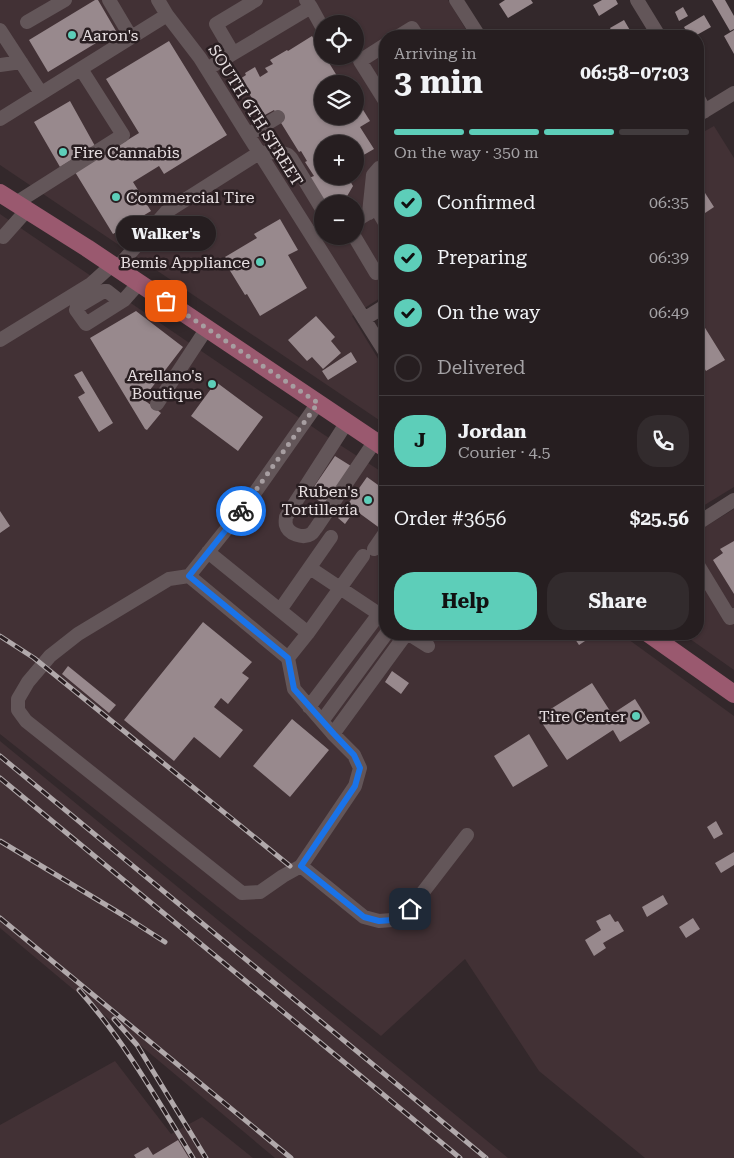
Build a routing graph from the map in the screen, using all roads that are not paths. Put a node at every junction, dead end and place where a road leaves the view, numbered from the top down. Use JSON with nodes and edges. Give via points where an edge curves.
{"nodes":[{"id":1,"x":65,"y":0,"type":"edge"},
{"id":2,"x":109,"y":0,"type":"edge"},
{"id":3,"x":158,"y":0,"type":"edge"},
{"id":4,"x":256,"y":0,"type":"edge"},
{"id":5,"x":456,"y":0,"type":"edge"},
{"id":6,"x":637,"y":0,"type":"edge"},
{"id":7,"x":309,"y":4,"type":"edge"},
{"id":8,"x":167,"y":15,"type":"junction"},
{"id":9,"x":316,"y":15,"type":"edge"},
{"id":10,"x":27,"y":22,"type":"dead end"},
{"id":11,"x":0,"y":30,"type":"edge"},
{"id":12,"x":475,"y":30,"type":"edge"},
{"id":13,"x":655,"y":30,"type":"edge"},
{"id":14,"x":132,"y":37,"type":"junction"},
{"id":15,"x":379,"y":49,"type":"edge"},
{"id":16,"x":234,"y":53,"type":"junction"},
{"id":17,"x":21,"y":62,"type":"junction"},
{"id":18,"x":0,"y":64,"type":"edge"},
{"id":19,"x":81,"y":69,"type":"junction"},
{"id":20,"x":207,"y":70,"type":"junction"},
{"id":21,"x":379,"y":91,"type":"edge"},
{"id":22,"x":734,"y":93,"type":"edge"},
{"id":23,"x":41,"y":94,"type":"junction"},
{"id":24,"x":704,"y":111,"type":"edge"},
{"id":25,"x":278,"y":117,"type":"dead end"},
{"id":26,"x":0,"y":119,"type":"edge"},
{"id":27,"x":248,"y":136,"type":"junction"},
{"id":28,"x":259,"y":153,"type":"junction"},
{"id":29,"x":379,"y":168,"type":"edge"},
{"id":30,"x":0,"y":193,"type":"edge"},
{"id":31,"x":314,"y":195,"type":"edge"},
{"id":32,"x":21,"y":206,"type":"junction"},
{"id":33,"x":376,"y":207,"type":"edge"},
{"id":34,"x":364,"y":215,"type":"edge"},
{"id":35,"x":314,"y":230,"type":"edge"},
{"id":36,"x":3,"y":237,"type":"dead end"},
{"id":37,"x":324,"y":245,"type":"edge"},
{"id":38,"x":359,"y":245,"type":"edge"},
{"id":39,"x":114,"y":266,"type":"junction"},
{"id":40,"x":379,"y":271,"type":"edge"},
{"id":41,"x":139,"y":282,"type":"junction"},
{"id":42,"x":122,"y":302,"type":"dead end"},
{"id":43,"x":379,"y":310,"type":"edge"},
{"id":44,"x":364,"y":319,"type":"junction"},
{"id":45,"x":207,"y":328,"type":"junction"},
{"id":46,"x":0,"y":340,"type":"edge"},
{"id":47,"x":379,"y":343,"type":"edge"},
{"id":48,"x":318,"y":403,"type":"junction"},
{"id":49,"x":158,"y":404,"type":"dead end"},
{"id":50,"x":347,"y":422,"type":"junction"},
{"id":51,"x":379,"y":443,"type":"edge"},
{"id":52,"x":379,"y":445,"type":"edge"},
{"id":53,"x":734,"y":500,"type":"edge"},
{"id":54,"x":704,"y":519,"type":"edge"},
{"id":55,"x":331,"y":537,"type":"dead end"},
{"id":56,"x":379,"y":540,"type":"edge"},
{"id":57,"x":208,"y":552,"type":"junction"},
{"id":58,"x":310,"y":568,"type":"junction"},
{"id":59,"x":704,"y":575,"type":"edge"},
{"id":60,"x":189,"y":576,"type":"junction"},
{"id":61,"x":340,"y":588,"type":"junction"},
{"id":62,"x":280,"y":610,"type":"junction"},
{"id":63,"x":379,"y":614,"type":"edge"},
{"id":64,"x":734,"y":616,"type":"edge"},
{"id":65,"x":379,"y":620,"type":"edge"},
{"id":66,"x":308,"y":633,"type":"junction"},
{"id":67,"x":382,"y":640,"type":"edge"},
{"id":68,"x":404,"y":640,"type":"edge"},
{"id":69,"x":418,"y":640,"type":"edge"},
{"id":70,"x":658,"y":640,"type":"edge"},
{"id":71,"x":428,"y":646,"type":"dead end"},
{"id":72,"x":288,"y":658,"type":"junction"},
{"id":73,"x":734,"y":694,"type":"edge"},
{"id":74,"x":310,"y":707,"type":"junction"},
{"id":75,"x":322,"y":721,"type":"junction"},
{"id":76,"x":334,"y":734,"type":"junction"},
{"id":77,"x":467,"y":836,"type":"dead end"},
{"id":78,"x":301,"y":866,"type":"junction"}],
"edges":[{"from":1,"to":10,"type":"street"},
{"from":2,"to":14,"type":"street"},
{"from":3,"to":8,"type":"street","name":"SOUTH 6TH STREET"},
{"from":4,"to":16,"type":"street","via":[[216,24]]},
{"from":5,"to":12,"type":"street"},
{"from":6,"to":13,"type":"street"},
{"from":7,"to":9,"type":"street"},
{"from":7,"to":16,"type":"street"},
{"from":8,"to":14,"type":"street"},
{"from":8,"to":20,"type":"street","name":"SOUTH 6TH STREET"},
{"from":11,"to":17,"type":"street"},
{"from":14,"to":19,"type":"street"},
{"from":15,"to":21,"type":"street","via":[[360,61]]},
{"from":16,"to":20,"type":"street"},
{"from":17,"to":18,"type":"street"},
{"from":17,"to":23,"type":"street"},
{"from":19,"to":23,"type":"street"},
{"from":19,"to":32,"type":"street","via":[[123,135]]},
{"from":20,"to":27,"type":"street","name":"SOUTH 6TH STREET"},
{"from":22,"to":24,"type":"street"},
{"from":23,"to":26,"type":"street"},
{"from":25,"to":27,"type":"street"},
{"from":27,"to":28,"type":"street","name":"SOUTH 6TH STREET"},
{"from":28,"to":31,"type":"street","via":[[288,155]]},
{"from":28,"to":35,"type":"street","name":"SOUTH 6TH STREET"},
{"from":28,"to":39,"type":"street","via":[[166,212]]},
{"from":29,"to":33,"type":"street","via":[[373,175]]},
{"from":30,"to":32,"type":"main road"},
{"from":32,"to":36,"type":"street"},
{"from":32,"to":39,"type":"main road"},
{"from":33,"to":34,"type":"street"},
{"from":37,"to":44,"type":"street","name":"SOUTH 6TH STREET"},
{"from":38,"to":40,"type":"street","via":[[376,273]]},
{"from":39,"to":41,"type":"main road"},
{"from":39,"to":46,"type":"street","via":[[91,284]]},
{"from":41,"to":42,"type":"street"},
{"from":41,"to":45,"type":"main road"},
{"from":43,"to":44,"type":"street"},
{"from":44,"to":47,"type":"street","name":"SOUTH 6TH STREET"},
{"from":45,"to":48,"type":"main road"},
{"from":45,"to":49,"type":"street"},
{"from":48,"to":50,"type":"main road"},
{"from":48,"to":57,"type":"street","via":[[249,501]]},
{"from":50,"to":51,"type":"main road"},
{"from":50,"to":52,"type":"street","via":[[286,517],[285,524],[293,533],[298,536],[311,534]]},
{"from":53,"to":54,"type":"street"},
{"from":55,"to":58,"type":"street"},
{"from":56,"to":61,"type":"street"},
{"from":57,"to":60,"type":"street"},
{"from":57,"to":62,"type":"street"},
{"from":58,"to":61,"type":"street"},
{"from":58,"to":62,"type":"street"},
{"from":59,"to":64,"type":"street","via":[[730,618]]},
{"from":60,"to":72,"type":"street"},
{"from":60,"to":78,"type":"street","via":[[168,579],[78,634],[50,656],[28,682],[18,699],[18,710],[26,721],[242,893],[260,892]]},
{"from":61,"to":63,"type":"street"},
{"from":61,"to":66,"type":"street"},
{"from":62,"to":66,"type":"street"},
{"from":65,"to":74,"type":"street"},
{"from":66,"to":72,"type":"street"},
{"from":67,"to":75,"type":"street"},
{"from":68,"to":76,"type":"street"},
{"from":69,"to":71,"type":"street"},
{"from":70,"to":73,"type":"main road"},
{"from":72,"to":74,"type":"street","via":[[294,689]]},
{"from":74,"to":75,"type":"street"},
{"from":75,"to":76,"type":"street"},
{"from":76,"to":78,"type":"street","via":[[354,755],[360,768],[355,786]]},
{"from":77,"to":78,"type":"street","via":[[410,909],[392,920],[364,917]]}]}
